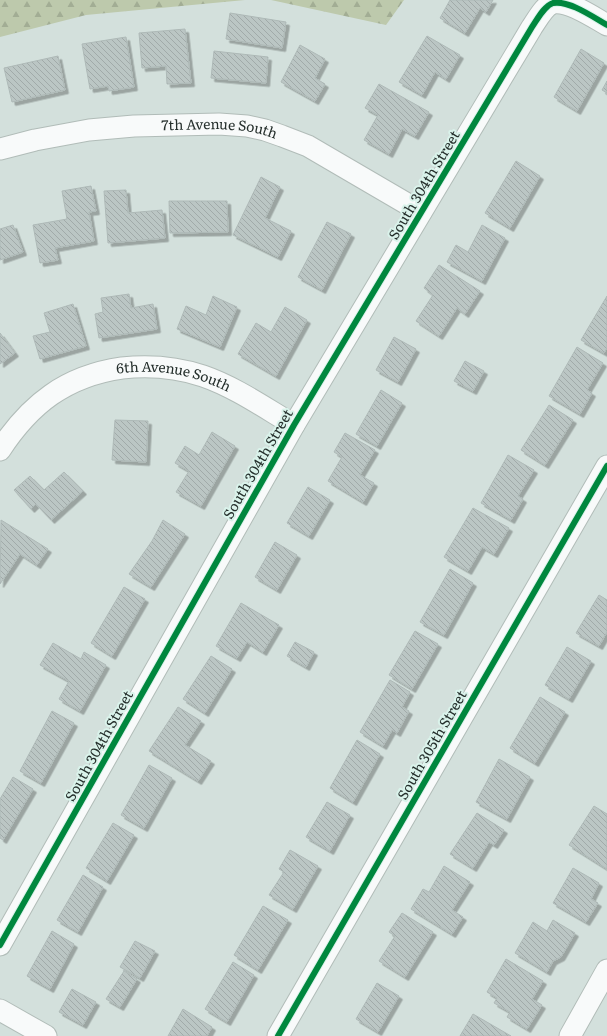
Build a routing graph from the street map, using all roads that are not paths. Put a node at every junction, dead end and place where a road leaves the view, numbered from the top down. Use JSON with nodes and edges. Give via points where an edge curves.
{"nodes":[{"id":1,"x":607,"y":25,"type":"edge"},
{"id":2,"x":0,"y":149,"type":"edge"},
{"id":3,"x":421,"y":212,"type":"junction"},
{"id":4,"x":294,"y":425,"type":"junction"},
{"id":5,"x":0,"y":450,"type":"edge"},
{"id":6,"x":607,"y":466,"type":"edge"},
{"id":7,"x":0,"y":945,"type":"edge"},
{"id":8,"x":607,"y":970,"type":"edge"},
{"id":9,"x":0,"y":1010,"type":"edge"},
{"id":10,"x":46,"y":1036,"type":"edge"},
{"id":11,"x":278,"y":1036,"type":"edge"},
{"id":12,"x":570,"y":1036,"type":"edge"}],
"edges":[{"from":1,"to":3,"type":"street","name":"South 304th Street","via":[[566,3],[552,3],[540,15]]},
{"from":2,"to":3,"type":"street","name":"7th Avenue South","via":[[89,130],[134,126],[247,126],[308,146]]},
{"from":3,"to":4,"type":"street","name":"South 304th Street"},
{"from":4,"to":5,"type":"street","name":"6th Avenue South","via":[[236,391],[188,371],[138,366],[109,370],[76,380],[48,396],[22,420]]},
{"from":4,"to":7,"type":"street","name":"South 304th Street"},
{"from":6,"to":11,"type":"street","name":"South 305th Street"},
{"from":8,"to":12,"type":"street"},
{"from":9,"to":10,"type":"street"}]}
